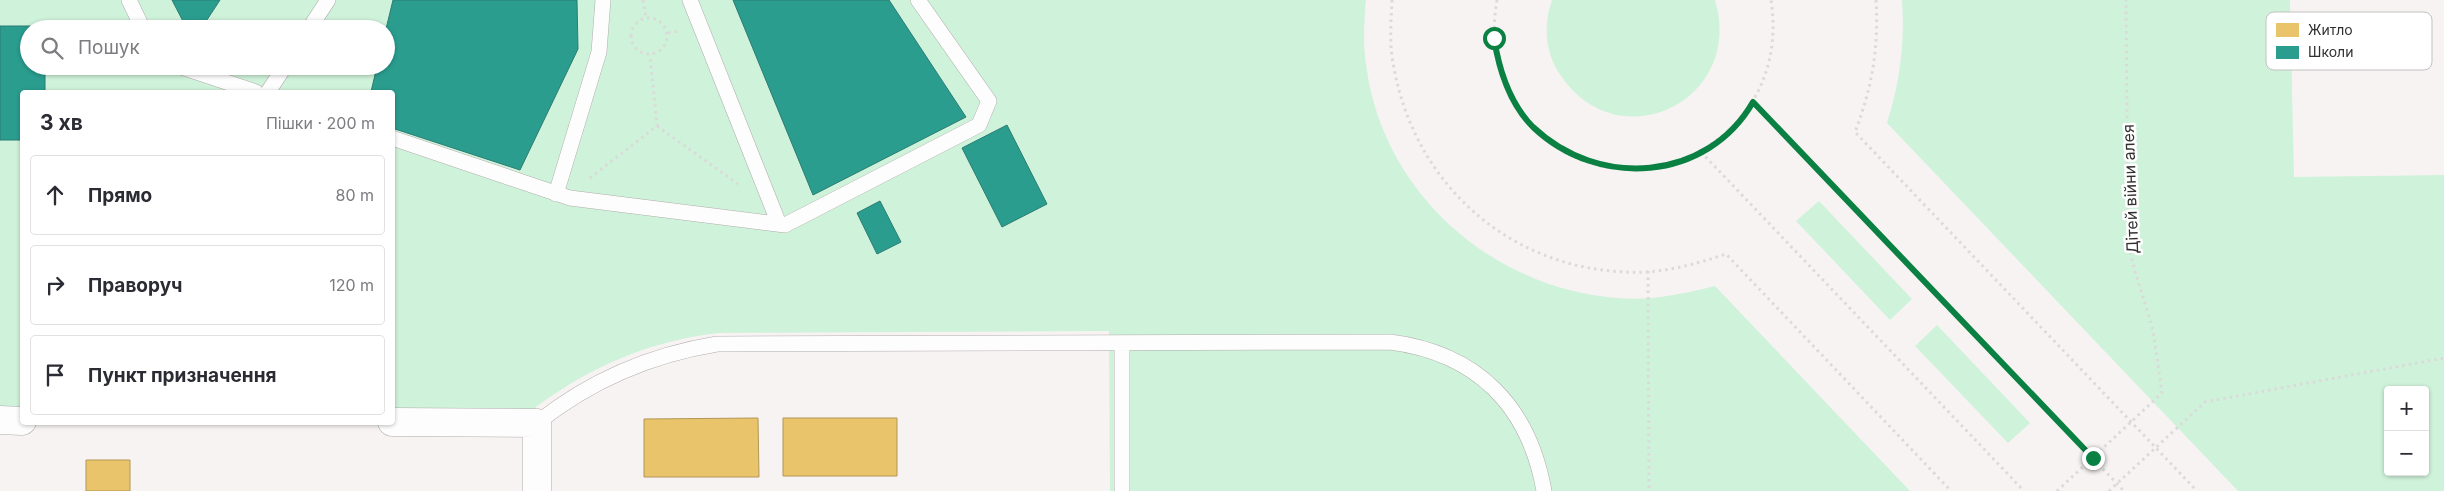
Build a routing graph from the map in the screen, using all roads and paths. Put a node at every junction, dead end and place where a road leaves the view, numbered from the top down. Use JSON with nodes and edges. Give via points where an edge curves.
{"nodes":[{"id":1,"x":129,"y":0,"type":"edge"},
{"id":2,"x":328,"y":0,"type":"edge"},
{"id":3,"x":603,"y":0,"type":"edge"},
{"id":4,"x":643,"y":0,"type":"edge"},
{"id":5,"x":690,"y":0,"type":"edge"},
{"id":6,"x":918,"y":0,"type":"edge"},
{"id":7,"x":1392,"y":0,"type":"edge"},
{"id":8,"x":1497,"y":0,"type":"edge"},
{"id":9,"x":1771,"y":0,"type":"edge"},
{"id":10,"x":1876,"y":0,"type":"edge"},
{"id":11,"x":2126,"y":0,"type":"edge"},
{"id":12,"x":646,"y":18,"type":"junction"},
{"id":13,"x":139,"y":20,"type":"edge"},
{"id":14,"x":316,"y":20,"type":"edge"},
{"id":15,"x":650,"y":55,"type":"junction"},
{"id":16,"x":205,"y":75,"type":"edge"},
{"id":17,"x":279,"y":75,"type":"edge"},
{"id":18,"x":250,"y":90,"type":"edge"},
{"id":19,"x":269,"y":90,"type":"edge"},
{"id":20,"x":1753,"y":102,"type":"junction"},
{"id":21,"x":658,"y":126,"type":"junction"},
{"id":22,"x":395,"y":139,"type":"edge"},
{"id":23,"x":1701,"y":152,"type":"junction"},
{"id":24,"x":561,"y":195,"type":"junction"},
{"id":25,"x":773,"y":209,"type":"junction"},
{"id":26,"x":779,"y":224,"type":"junction"},
{"id":27,"x":1648,"y":271,"type":"junction"},
{"id":28,"x":1122,"y":343,"type":"junction"},
{"id":29,"x":2444,"y":358,"type":"edge"},
{"id":30,"x":0,"y":420,"type":"edge"},
{"id":31,"x":20,"y":421,"type":"edge"},
{"id":32,"x":395,"y":422,"type":"edge"},
{"id":33,"x":2131,"y":422,"type":"junction"},
{"id":34,"x":537,"y":423,"type":"junction"},
{"id":35,"x":2156,"y":448,"type":"junction"},
{"id":36,"x":2093,"y":458,"type":"junction"},
{"id":37,"x":2117,"y":484,"type":"junction"},
{"id":38,"x":537,"y":491,"type":"edge"},
{"id":39,"x":1122,"y":491,"type":"edge"},
{"id":40,"x":1544,"y":491,"type":"edge"},
{"id":41,"x":1649,"y":491,"type":"edge"},
{"id":42,"x":1951,"y":491,"type":"edge"},
{"id":43,"x":2024,"y":491,"type":"edge"},
{"id":44,"x":2057,"y":491,"type":"edge"},
{"id":45,"x":2109,"y":491,"type":"edge"},
{"id":46,"x":2124,"y":491,"type":"edge"},
{"id":47,"x":2197,"y":491,"type":"edge"}],
"edges":[{"from":1,"to":13,"type":"lane"},
{"from":2,"to":14,"type":"lane"},
{"from":3,"to":24,"type":"lane","via":[[599,52]]},
{"from":4,"to":12,"type":"path"},
{"from":5,"to":25,"type":"lane"},
{"from":6,"to":26,"type":"lane","via":[[989,101],[979,125],[785,225]]},
{"from":7,"to":27,"type":"path","via":[[1392,58],[1400,99],[1412,131],[1448,187],[1499,232],[1529,248],[1560,261],[1593,269]]},
{"from":8,"to":23,"type":"path","via":[[1494,38],[1506,85],[1532,126],[1551,142],[1594,164],[1618,168],[1643,169],[1667,165]]},
{"from":9,"to":20,"type":"path","via":[[1773,45],[1768,69]]},
{"from":10,"to":33,"type":"path","via":[[1878,34],[1874,68],[1867,100],[1854,132]]},
{"from":11,"to":33,"type":"path","name":"Дітей війни алея","via":[[2128,236],[2132,261],[2153,330],[2162,393]]},
{"from":12,"to":15,"type":"path","via":[[632,29],[631,41],[638,51]]},
{"from":12,"to":15,"type":"path","via":[[662,23],[668,33],[662,50]]},
{"from":15,"to":21,"type":"path"},
{"from":16,"to":18,"type":"lane"},
{"from":17,"to":19,"type":"lane"},
{"from":20,"to":23,"type":"path","via":[[1730,131]]},
{"from":20,"to":36,"type":"path"},
{"from":21,"to":24,"type":"path"},
{"from":21,"to":25,"type":"path"},
{"from":22,"to":24,"type":"lane"},
{"from":23,"to":43,"type":"path"},
{"from":24,"to":26,"type":"lane"},
{"from":25,"to":26,"type":"lane"},
{"from":27,"to":41,"type":"path"},
{"from":27,"to":42,"type":"path","via":[[1694,264],[1726,254]]},
{"from":28,"to":34,"type":"lane","via":[[718,344],[662,356],[608,376]]},
{"from":28,"to":39,"type":"lane"},
{"from":28,"to":40,"type":"lane","via":[[1390,342],[1436,352],[1477,373],[1510,405],[1533,446]]},
{"from":29,"to":35,"type":"path","via":[[2205,402]]},
{"from":30,"to":31,"type":"street"},
{"from":32,"to":34,"type":"street"},
{"from":33,"to":35,"type":"path"},
{"from":33,"to":36,"type":"path"},
{"from":34,"to":38,"type":"street"},
{"from":35,"to":37,"type":"path"},
{"from":35,"to":47,"type":"path"},
{"from":36,"to":37,"type":"path"},
{"from":36,"to":44,"type":"path"},
{"from":37,"to":45,"type":"path"},
{"from":37,"to":46,"type":"path"}]}
